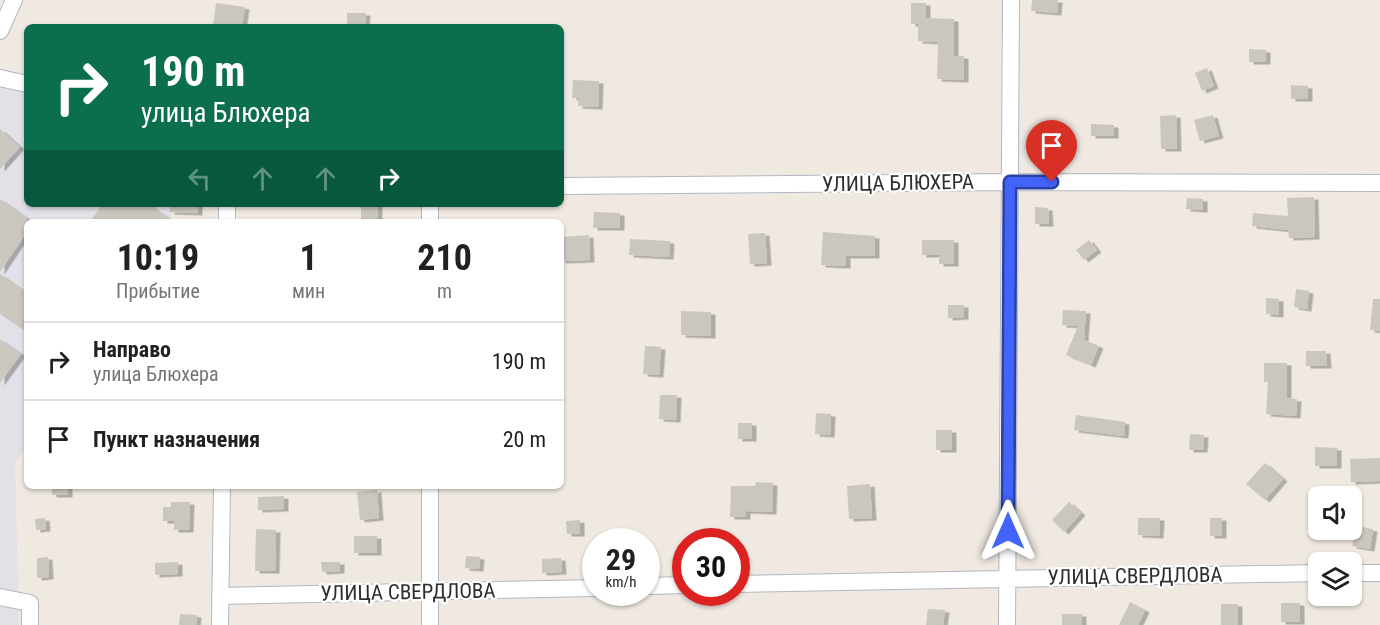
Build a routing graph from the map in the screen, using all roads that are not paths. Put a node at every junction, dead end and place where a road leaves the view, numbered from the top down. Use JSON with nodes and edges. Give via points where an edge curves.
{"nodes":[{"id":1,"x":14,"y":0,"type":"edge"},
{"id":2,"x":1011,"y":0,"type":"edge"},
{"id":3,"x":0,"y":32,"type":"edge"},
{"id":4,"x":0,"y":78,"type":"edge"},
{"id":5,"x":24,"y":83,"type":"edge"},
{"id":6,"x":1010,"y":182,"type":"junction"},
{"id":7,"x":1380,"y":183,"type":"edge"},
{"id":8,"x":564,"y":186,"type":"edge"},
{"id":9,"x":222,"y":489,"type":"edge"},
{"id":10,"x":430,"y":489,"type":"edge"},
{"id":11,"x":1308,"y":573,"type":"edge"},
{"id":12,"x":1362,"y":573,"type":"edge"},
{"id":13,"x":1380,"y":573,"type":"edge"},
{"id":14,"x":1008,"y":577,"type":"junction"},
{"id":15,"x":750,"y":584,"type":"edge"},
{"id":16,"x":582,"y":588,"type":"edge"},
{"id":17,"x":430,"y":592,"type":"junction"},
{"id":18,"x":220,"y":596,"type":"junction"},
{"id":19,"x":0,"y":597,"type":"edge"},
{"id":20,"x":30,"y":625,"type":"edge"},
{"id":21,"x":220,"y":625,"type":"edge"},
{"id":22,"x":430,"y":625,"type":"edge"},
{"id":23,"x":1007,"y":625,"type":"edge"}],
"edges":[{"from":1,"to":3,"type":"street"},
{"from":2,"to":6,"type":"street"},
{"from":4,"to":5,"type":"street"},
{"from":6,"to":7,"type":"street","name":"УЛИЦА БЛЮХЕРА"},
{"from":6,"to":8,"type":"street","name":"УЛИЦА БЛЮХЕРА"},
{"from":6,"to":14,"type":"street"},
{"from":9,"to":18,"type":"street"},
{"from":10,"to":17,"type":"street"},
{"from":11,"to":14,"type":"street","name":"УЛИЦА СВЕРДЛОВА"},
{"from":12,"to":13,"type":"street"},
{"from":14,"to":15,"type":"street","name":"УЛИЦА СВЕРДЛОВА"},
{"from":14,"to":23,"type":"street"},
{"from":16,"to":17,"type":"street","name":"УЛИЦА СВЕРДЛОВА"},
{"from":17,"to":18,"type":"street","name":"УЛИЦА СВЕРДЛОВА"},
{"from":17,"to":22,"type":"street"},
{"from":18,"to":21,"type":"street"},
{"from":19,"to":20,"type":"street","via":[[30,603]]}]}
